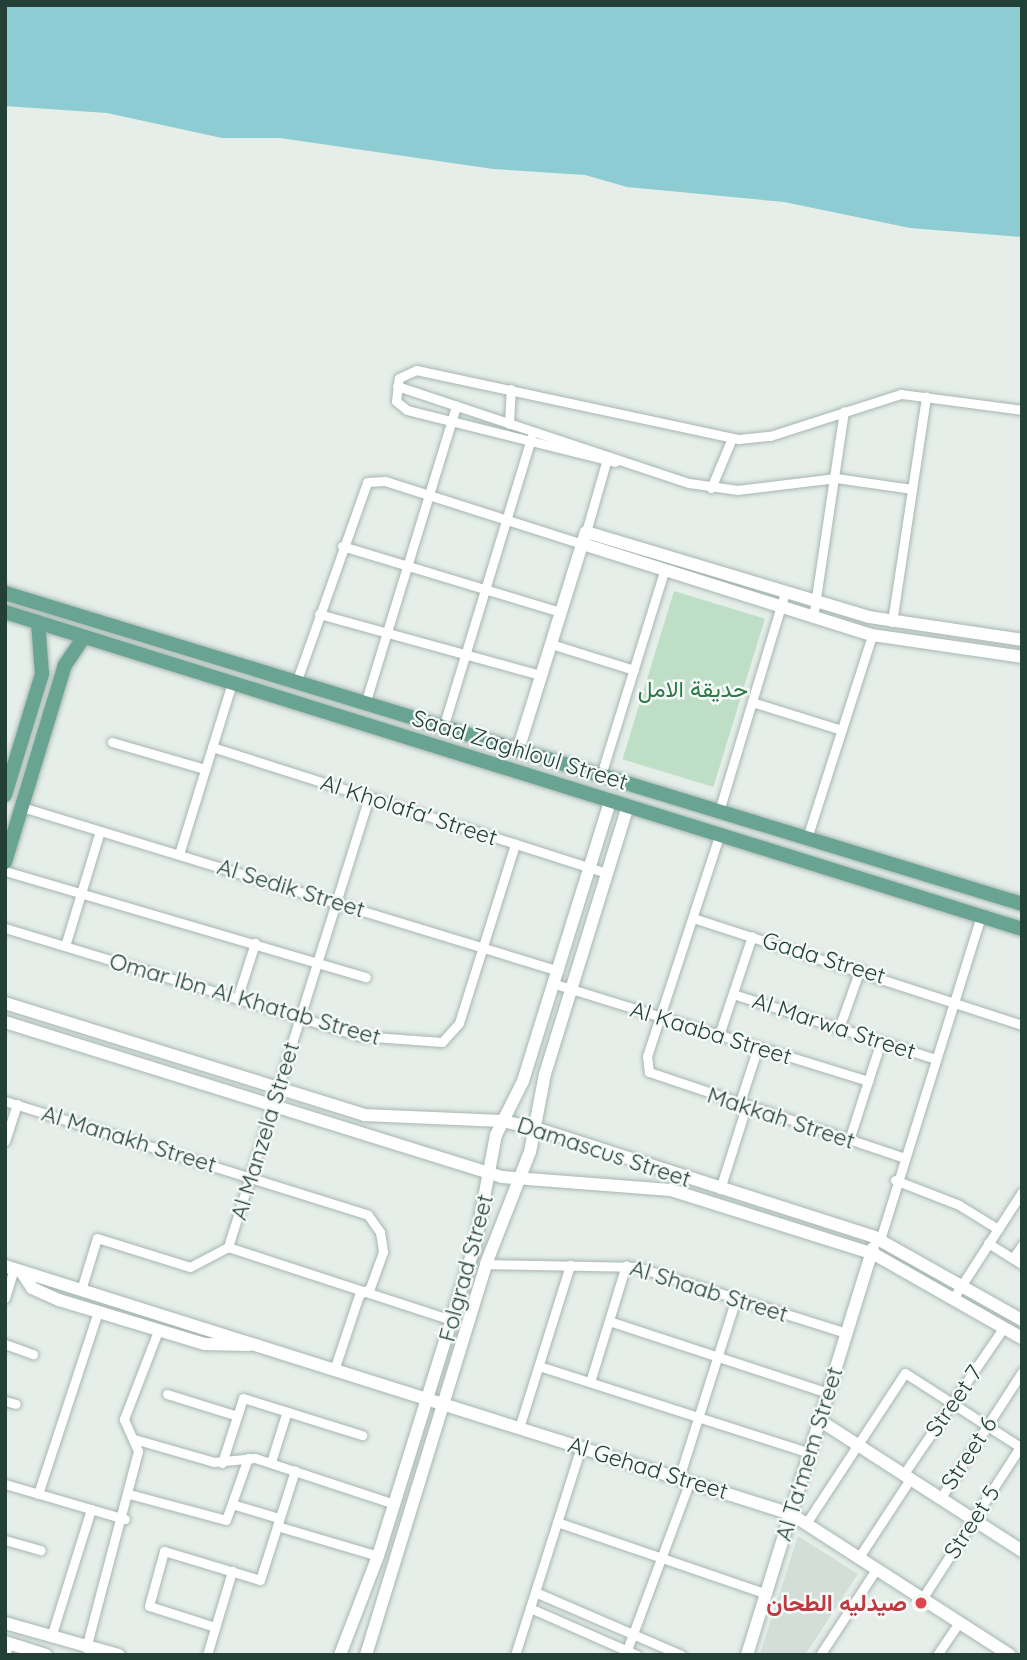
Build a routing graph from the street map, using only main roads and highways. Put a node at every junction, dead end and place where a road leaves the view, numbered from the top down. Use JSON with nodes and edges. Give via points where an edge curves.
{"nodes":[{"id":1,"x":5,"y":593,"type":"edge"},
{"id":2,"x":5,"y":612,"type":"edge"},
{"id":3,"x":38,"y":622,"type":"junction"},
{"id":4,"x":84,"y":637,"type":"junction"},
{"id":5,"x":42,"y":674,"type":"junction"},
{"id":6,"x":62,"y":678,"type":"junction"},
{"id":7,"x":408,"y":716,"type":"junction"},
{"id":8,"x":401,"y":738,"type":"junction"},
{"id":9,"x":12,"y":748,"type":"edge"},
{"id":10,"x":5,"y":795,"type":"edge"},
{"id":11,"x":5,"y":862,"type":"edge"},
{"id":12,"x":1022,"y":904,"type":"edge"},
{"id":13,"x":1022,"y":929,"type":"edge"}],
"edges":[{"from":1,"to":7,"type":"main road","name":"Saad Zaghloul Street"},
{"from":2,"to":3,"type":"main road","name":"Saad Zaghloul Street"},
{"from":3,"to":4,"type":"main road","name":"Saad Zaghloul Street"},
{"from":3,"to":5,"type":"main road"},
{"from":4,"to":6,"type":"main road"},
{"from":4,"to":8,"type":"main road","name":"Saad Zaghloul Street"},
{"from":5,"to":6,"type":"main road"},
{"from":5,"to":9,"type":"main road"},
{"from":6,"to":11,"type":"main road"},
{"from":7,"to":8,"type":"main road"},
{"from":7,"to":12,"type":"main road","name":"Saad Zaghloul Street"},
{"from":8,"to":13,"type":"main road","name":"Saad Zaghloul Street"},
{"from":9,"to":10,"type":"main road"}]}
